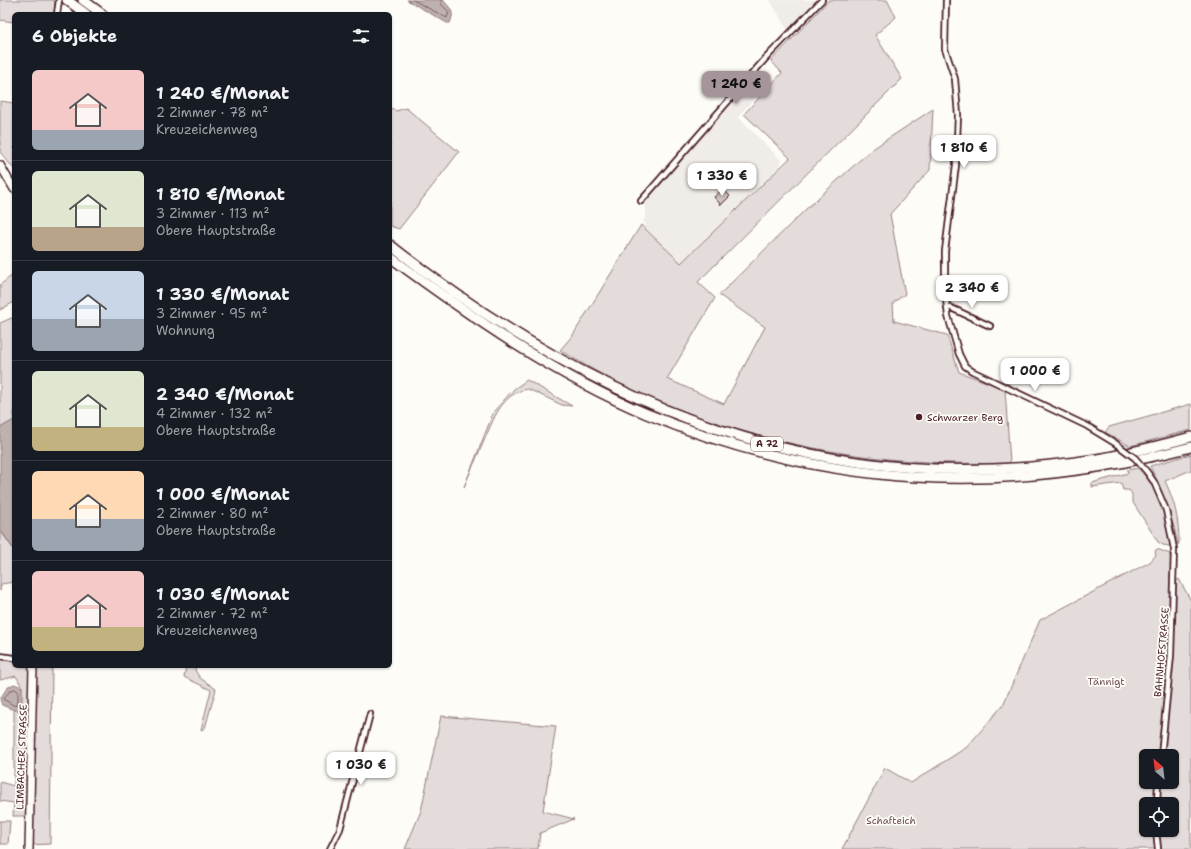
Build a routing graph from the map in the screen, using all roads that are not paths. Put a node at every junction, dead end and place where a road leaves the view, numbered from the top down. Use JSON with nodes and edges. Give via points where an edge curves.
{"nodes":[{"id":1,"x":59,"y":0,"type":"edge"},
{"id":2,"x":83,"y":0,"type":"edge"},
{"id":3,"x":822,"y":0,"type":"edge"},
{"id":4,"x":946,"y":0,"type":"edge"},
{"id":5,"x":70,"y":2,"type":"edge"},
{"id":6,"x":57,"y":12,"type":"edge"},
{"id":7,"x":83,"y":12,"type":"edge"},
{"id":8,"x":99,"y":12,"type":"edge"},
{"id":9,"x":0,"y":165,"type":"edge"},
{"id":10,"x":12,"y":183,"type":"edge"},
{"id":11,"x":641,"y":201,"type":"dead end"},
{"id":12,"x":392,"y":246,"type":"edge"},
{"id":13,"x":392,"y":258,"type":"edge"},
{"id":14,"x":947,"y":306,"type":"junction"},
{"id":15,"x":990,"y":326,"type":"dead end"},
{"id":16,"x":1191,"y":437,"type":"edge"},
{"id":17,"x":1191,"y":447,"type":"edge"},
{"id":18,"x":0,"y":656,"type":"edge"},
{"id":19,"x":12,"y":658,"type":"edge"},
{"id":20,"x":33,"y":668,"type":"edge"},
{"id":21,"x":370,"y":714,"type":"dead end"},
{"id":22,"x":1162,"y":749,"type":"edge"},
{"id":23,"x":1157,"y":837,"type":"edge"},
{"id":24,"x":29,"y":849,"type":"edge"},
{"id":25,"x":330,"y":849,"type":"edge"},
{"id":26,"x":1158,"y":849,"type":"edge"}],
"edges":[{"from":1,"to":6,"type":"street"},
{"from":2,"to":8,"type":"highway"},
{"from":3,"to":11,"type":"street"},
{"from":4,"to":14,"type":"street","name":"BAHNHOFSTRASSE","via":[[945,49],[956,85],[958,115],[956,165],[945,251]]},
{"from":5,"to":7,"type":"highway"},
{"from":9,"to":10,"type":"main road"},
{"from":12,"to":16,"type":"highway","number":"A 72","via":[[475,307],[584,373],[697,423],[781,448],[852,462],[888,466],[993,469],[1091,460]]},
{"from":13,"to":17,"type":"highway","number":"A 72","via":[[480,321],[576,379],[653,416],[733,445],[777,457],[887,475],[992,479],[1094,469]]},
{"from":14,"to":15,"type":"street"},
{"from":14,"to":22,"type":"street","name":"BAHNHOFSTRASSE","bridge":true,"via":[[959,354],[968,369],[1115,442],[1135,458],[1154,482],[1166,510],[1174,549],[1171,648]]},
{"from":18,"to":19,"type":"street"},
{"from":20,"to":24,"type":"main road","name":"LIMBACHER STRASSE"},
{"from":21,"to":25,"type":"street","via":[[340,829]]},
{"from":23,"to":26,"type":"street"}]}
